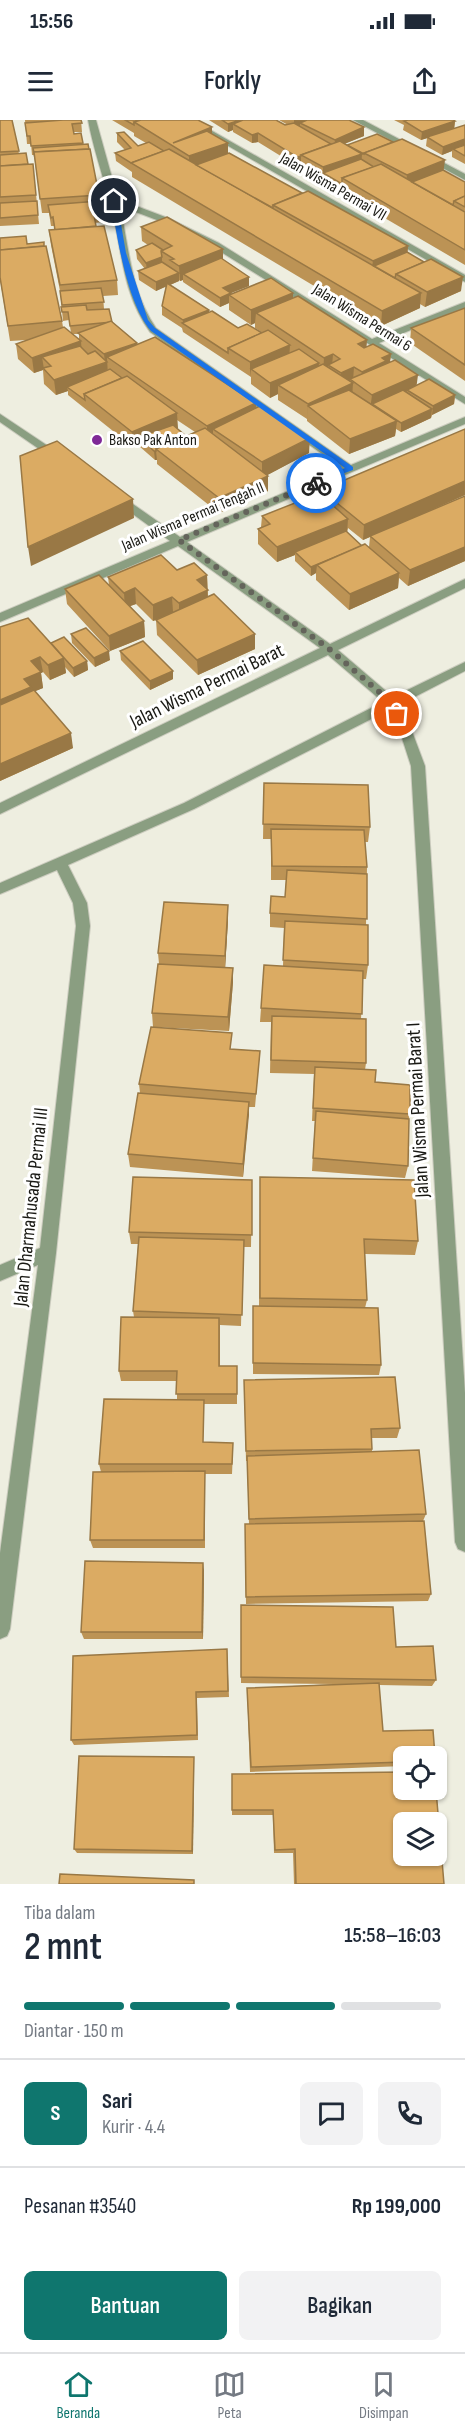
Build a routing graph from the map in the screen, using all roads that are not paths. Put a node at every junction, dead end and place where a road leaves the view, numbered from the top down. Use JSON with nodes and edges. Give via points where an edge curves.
{"nodes":[{"id":1,"x":92,"y":120,"type":"edge"},
{"id":2,"x":187,"y":120,"type":"edge"},
{"id":3,"x":357,"y":120,"type":"edge"},
{"id":4,"x":465,"y":177,"type":"edge"},
{"id":5,"x":114,"y":201,"type":"junction"},
{"id":6,"x":465,"y":279,"type":"edge"},
{"id":7,"x":465,"y":305,"type":"edge"},
{"id":8,"x":372,"y":342,"type":"junction"},
{"id":9,"x":465,"y":400,"type":"edge"},
{"id":10,"x":0,"y":417,"type":"edge"},
{"id":11,"x":465,"y":420,"type":"edge"},
{"id":12,"x":66,"y":462,"type":"edge"},
{"id":13,"x":351,"y":469,"type":"junction"},
{"id":14,"x":104,"y":488,"type":"edge"},
{"id":15,"x":179,"y":540,"type":"junction"},
{"id":16,"x":465,"y":583,"type":"edge"},
{"id":17,"x":0,"y":618,"type":"edge"},
{"id":18,"x":333,"y":652,"type":"junction"},
{"id":19,"x":465,"y":666,"type":"edge"},
{"id":20,"x":391,"y":702,"type":"junction"},
{"id":21,"x":0,"y":809,"type":"edge"},
{"id":22,"x":61,"y":864,"type":"junction"},
{"id":23,"x":0,"y":889,"type":"edge"},
{"id":24,"x":48,"y":1253,"type":"junction"},
{"id":25,"x":0,"y":1273,"type":"edge"},
{"id":26,"x":465,"y":1542,"type":"edge"},
{"id":27,"x":0,"y":1629,"type":"edge"}],
"edges":[{"from":1,"to":5,"type":"street","via":[[99,158]]},
{"from":2,"to":6,"type":"street","name":"Jalan Wisma Permai VII"},
{"from":3,"to":4,"type":"street"},
{"from":5,"to":8,"type":"street","name":"Jalan Wisma Permai 6","via":[[216,245]]},
{"from":5,"to":13,"type":"street","via":[[123,253],[141,311],[153,330]]},
{"from":7,"to":8,"type":"street"},
{"from":8,"to":9,"type":"street","name":"Jalan Wisma Permai 6"},
{"from":10,"to":12,"type":"street"},
{"from":11,"to":13,"type":"street","name":"Jalan Wisma Permai Tengah II"},
{"from":13,"to":15,"type":"street","name":"Jalan Wisma Permai Tengah II"},
{"from":14,"to":15,"type":"street","name":"Jalan Wisma Permai Barat I"},
{"from":15,"to":17,"type":"street","name":"Jalan Wisma Permai Tengah II"},
{"from":15,"to":18,"type":"street","name":"Jalan Wisma Permai Barat I"},
{"from":16,"to":18,"type":"street","name":"Jalan Wisma Permai Barat"},
{"from":18,"to":20,"type":"street","name":"Jalan Wisma Permai Barat I"},
{"from":18,"to":21,"type":"street","name":"Jalan Wisma Permai Barat"},
{"from":19,"to":20,"type":"street"},
{"from":20,"to":22,"type":"street","via":[[189,806]]},
{"from":20,"to":26,"type":"street","name":"Jalan Wisma Permai Barat I","via":[[411,738],[418,766]]},
{"from":22,"to":23,"type":"street"},
{"from":22,"to":24,"type":"street","name":"Jalan Dharmahusada Permai III","via":[[80,903],[83,926]]},
{"from":24,"to":25,"type":"street"},
{"from":24,"to":27,"type":"street","name":"Jalan Dharmahusada Permai III"}]}
